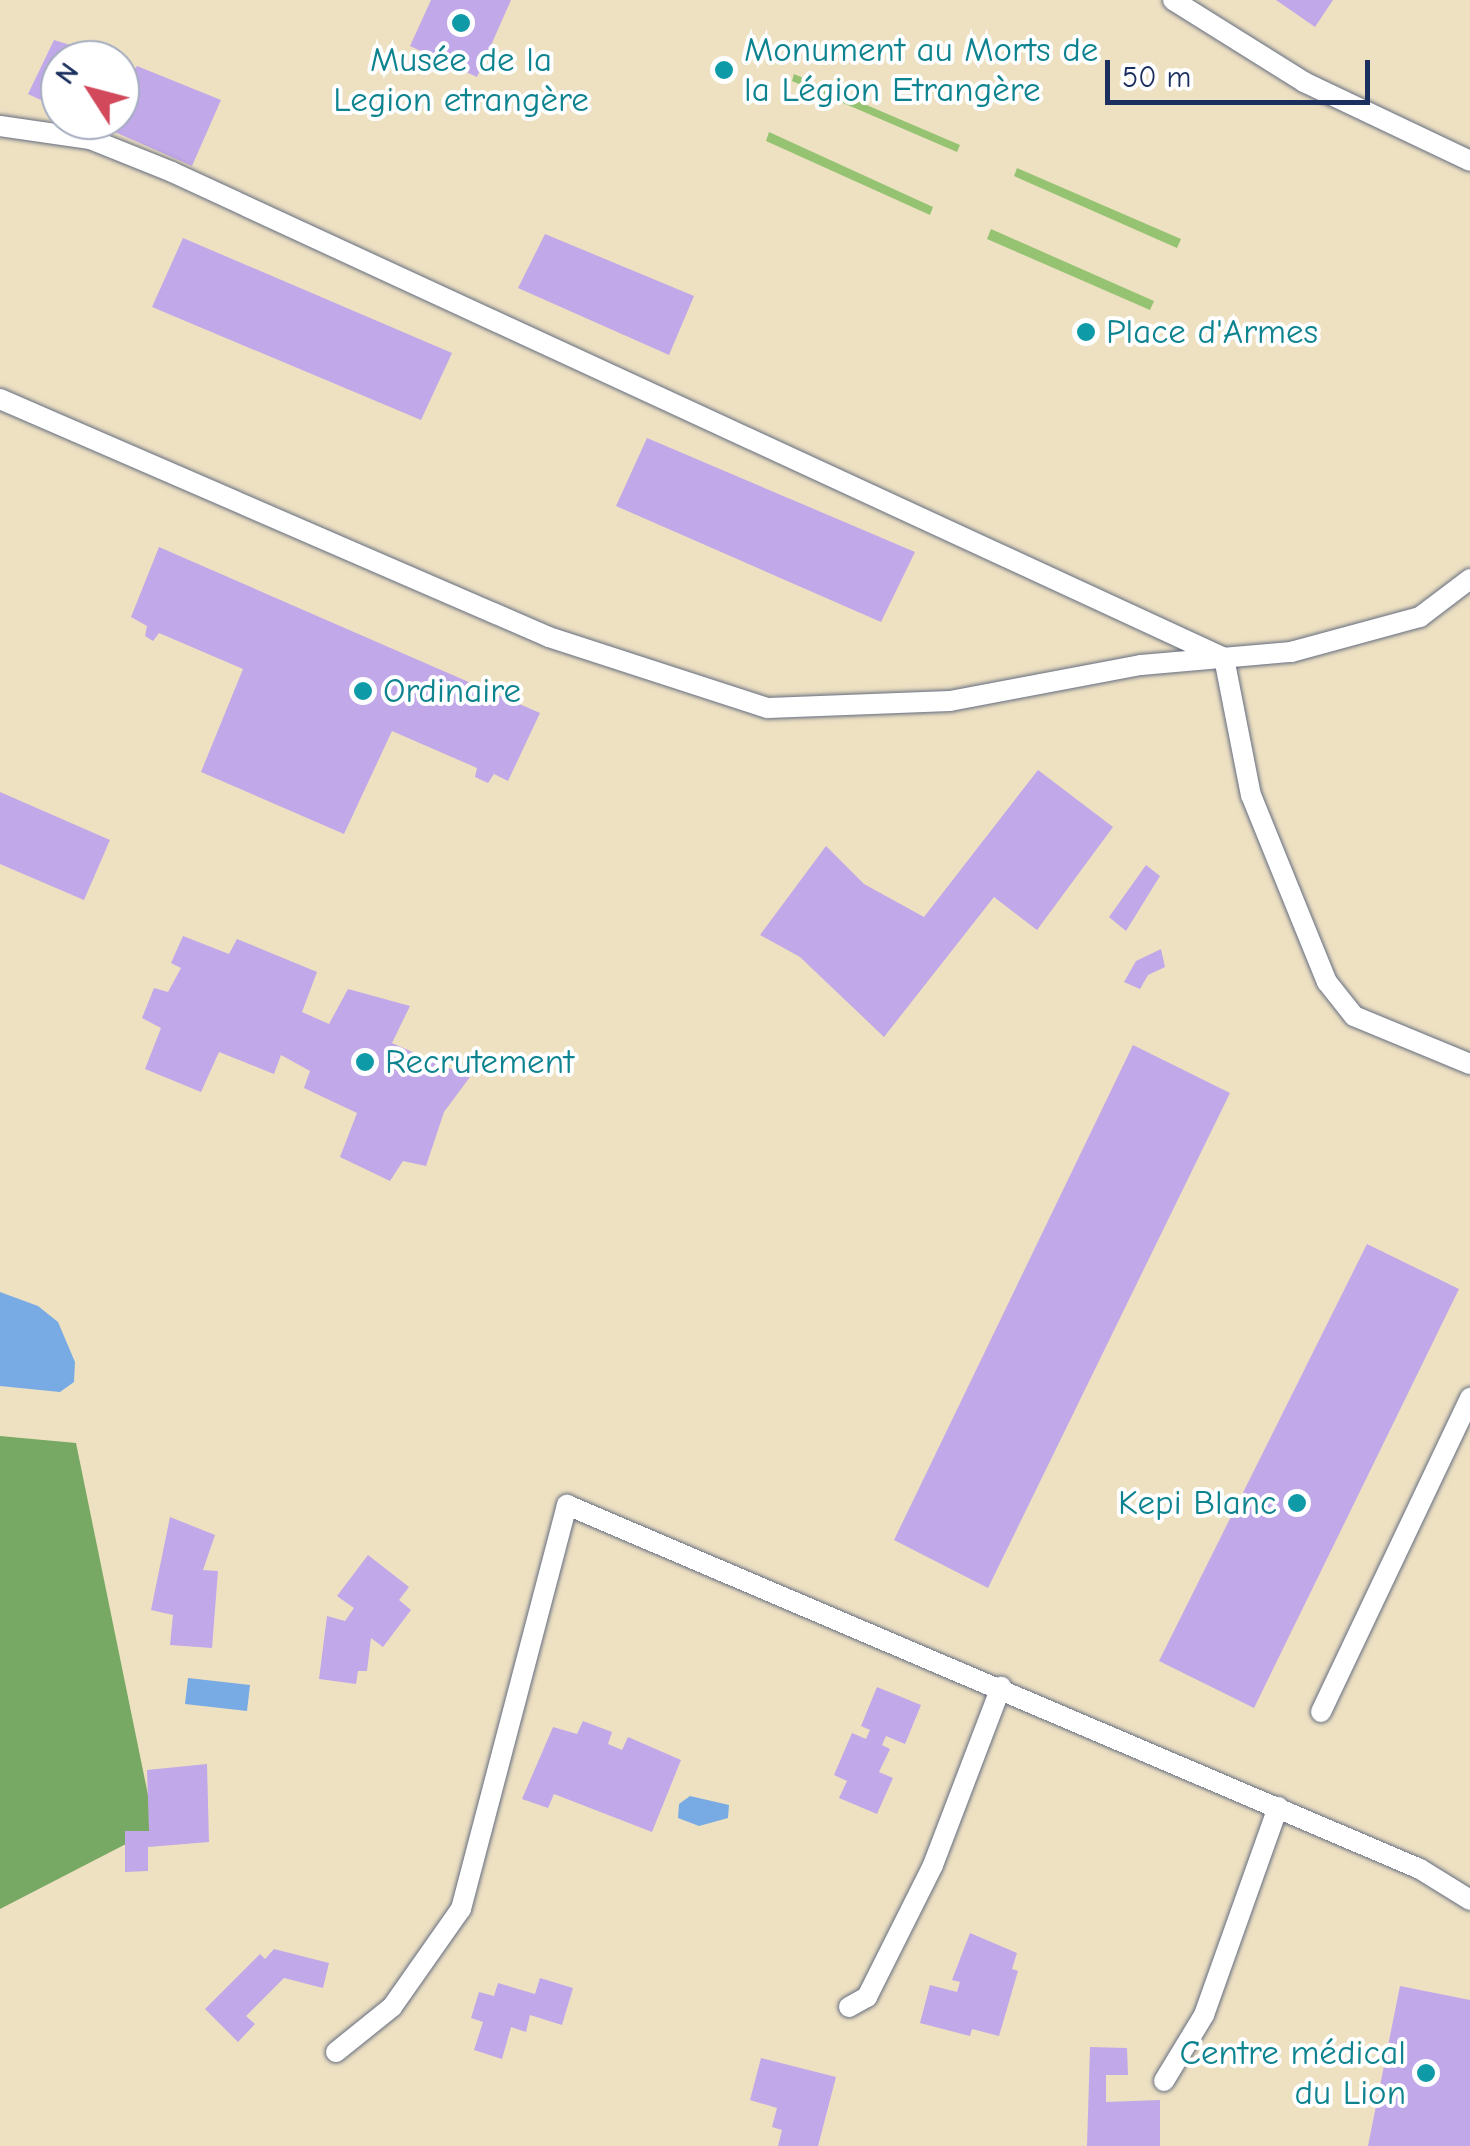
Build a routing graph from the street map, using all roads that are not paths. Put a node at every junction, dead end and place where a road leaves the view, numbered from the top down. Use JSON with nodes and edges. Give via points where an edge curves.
{"nodes":[{"id":1,"x":1174,"y":0,"type":"edge"},
{"id":2,"x":0,"y":126,"type":"edge"},
{"id":3,"x":1470,"y":160,"type":"edge"},
{"id":4,"x":0,"y":398,"type":"edge"},
{"id":5,"x":1470,"y":579,"type":"edge"},
{"id":6,"x":1224,"y":658,"type":"junction"},
{"id":7,"x":1470,"y":1064,"type":"edge"},
{"id":8,"x":1470,"y":1398,"type":"edge"},
{"id":9,"x":1001,"y":1687,"type":"junction"},
{"id":10,"x":1321,"y":1712,"type":"dead end"},
{"id":11,"x":1278,"y":1808,"type":"junction"},
{"id":12,"x":1470,"y":1900,"type":"edge"},
{"id":13,"x":849,"y":2008,"type":"dead end"},
{"id":14,"x":336,"y":2052,"type":"dead end"},
{"id":15,"x":1164,"y":2081,"type":"dead end"}],
"edges":[{"from":1,"to":3,"type":"lane","via":[[1304,82]]},
{"from":2,"to":6,"type":"lane","via":[[90,139],[172,172]]},
{"from":4,"to":6,"type":"lane","via":[[548,636],[768,708],[950,701],[1141,665]]},
{"from":5,"to":6,"type":"lane","via":[[1420,616],[1291,652]]},
{"from":6,"to":7,"type":"lane","via":[[1250,795],[1327,982],[1354,1016]]},
{"from":8,"to":10,"type":"lane"},
{"from":9,"to":11,"type":"lane"},
{"from":9,"to":13,"type":"lane","via":[[933,1865],[867,1997]]},
{"from":9,"to":14,"type":"lane","via":[[566,1505],[461,1908],[392,2007]]},
{"from":11,"to":12,"type":"lane","via":[[1420,1869]]},
{"from":11,"to":15,"type":"lane","via":[[1204,2014]]}]}
